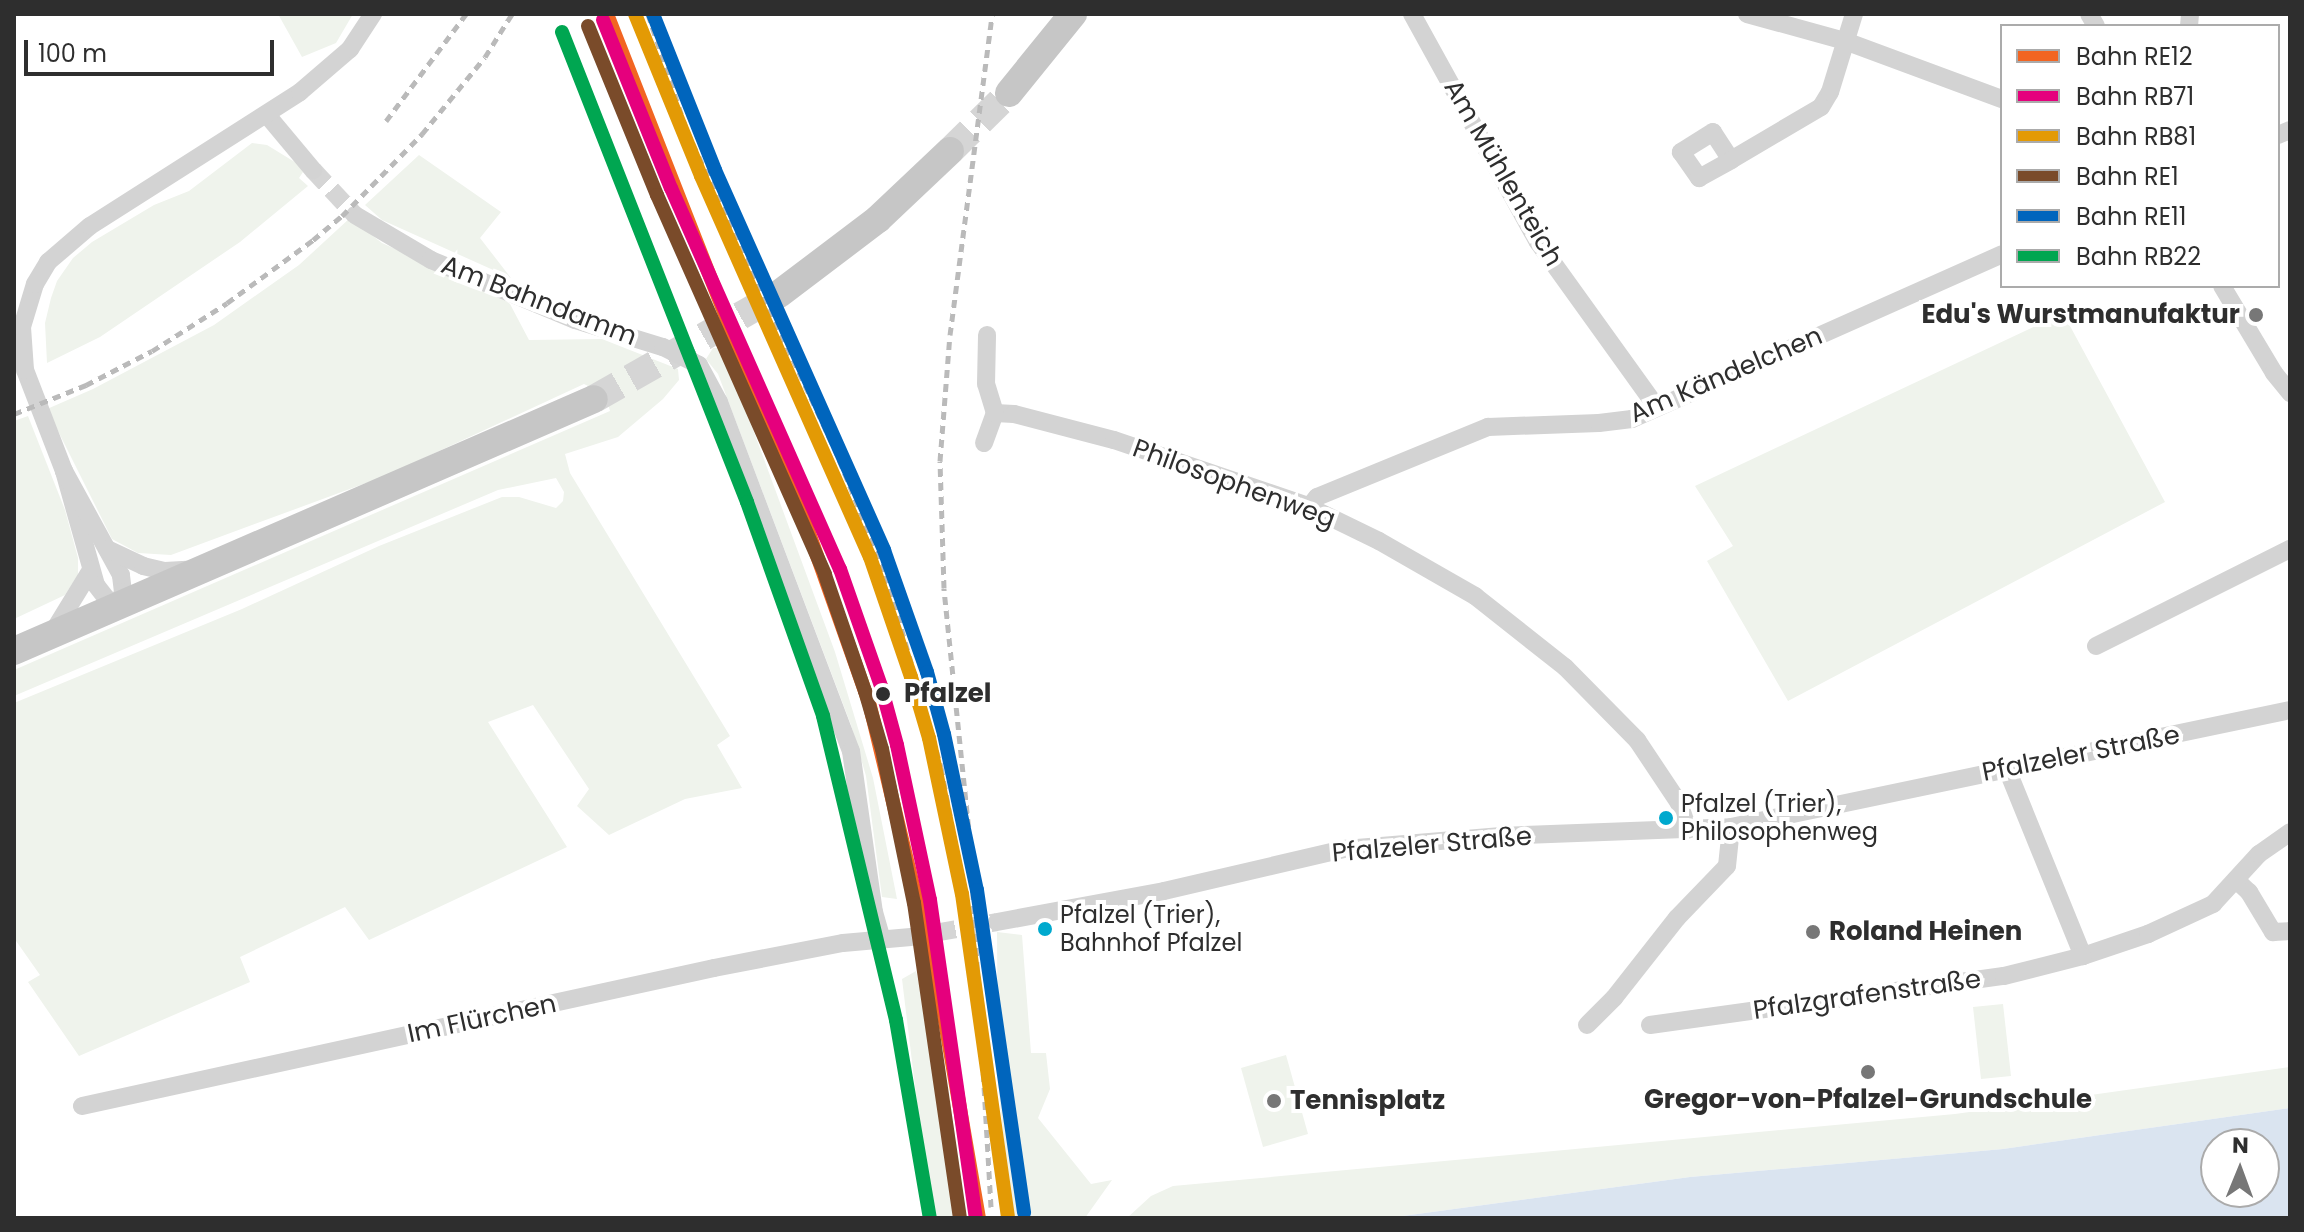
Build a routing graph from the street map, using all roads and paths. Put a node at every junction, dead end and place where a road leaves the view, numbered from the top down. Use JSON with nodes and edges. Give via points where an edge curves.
{"nodes":[{"id":1,"x":373,"y":14,"type":"edge"},
{"id":2,"x":1073,"y":14,"type":"edge"},
{"id":3,"x":1412,"y":14,"type":"edge"},
{"id":4,"x":1747,"y":14,"type":"edge"},
{"id":5,"x":1854,"y":14,"type":"edge"},
{"id":6,"x":1845,"y":41,"type":"junction"},
{"id":7,"x":1009,"y":93,"type":"tunnel mouth"},
{"id":8,"x":2000,"y":98,"type":"edge"},
{"id":9,"x":267,"y":115,"type":"junction"},
{"id":10,"x":950,"y":151,"type":"tunnel mouth"},
{"id":11,"x":1731,"y":160,"type":"dead end"},
{"id":12,"x":313,"y":170,"type":"tunnel mouth"},
{"id":13,"x":355,"y":215,"type":"tunnel mouth"},
{"id":14,"x":2000,"y":255,"type":"edge"},
{"id":15,"x":2223,"y":288,"type":"edge"},
{"id":16,"x":779,"y":294,"type":"tunnel mouth"},
{"id":17,"x":987,"y":335,"type":"dead end"},
{"id":18,"x":2290,"y":393,"type":"edge"},
{"id":19,"x":594,"y":399,"type":"tunnel mouth"},
{"id":20,"x":1656,"y":406,"type":"junction"},
{"id":21,"x":995,"y":413,"type":"junction"},
{"id":22,"x":984,"y":443,"type":"dead end"},
{"id":23,"x":64,"y":471,"type":"junction"},
{"id":24,"x":1309,"y":507,"type":"junction"},
{"id":25,"x":107,"y":549,"type":"junction"},
{"id":26,"x":2290,"y":549,"type":"edge"},
{"id":27,"x":91,"y":570,"type":"junction"},
{"id":28,"x":201,"y":570,"type":"junction"},
{"id":29,"x":118,"y":606,"type":"junction"},
{"id":30,"x":52,"y":634,"type":"junction"},
{"id":31,"x":2096,"y":646,"type":"dead end"},
{"id":32,"x":14,"y":651,"type":"edge"},
{"id":33,"x":2290,"y":710,"type":"edge"},
{"id":34,"x":2007,"y":769,"type":"junction"},
{"id":35,"x":1731,"y":827,"type":"junction"},
{"id":36,"x":1688,"y":829,"type":"junction"},
{"id":37,"x":2290,"y":832,"type":"edge"},
{"id":38,"x":2236,"y":880,"type":"junction"},
{"id":39,"x":997,"y":922,"type":"tunnel mouth"},
{"id":40,"x":2290,"y":931,"type":"edge"},
{"id":41,"x":911,"y":937,"type":"tunnel mouth"},
{"id":42,"x":882,"y":940,"type":"junction"},
{"id":43,"x":2083,"y":956,"type":"junction"},
{"id":44,"x":1587,"y":1025,"type":"dead end"},
{"id":45,"x":1650,"y":1025,"type":"dead end"},
{"id":46,"x":82,"y":1106,"type":"dead end"}],
"edges":[{"from":1,"to":9,"type":"street","via":[[350,49]]},
{"from":2,"to":7,"type":"main road"},
{"from":3,"to":20,"type":"street","name":"Am Mühlenteich","via":[[1538,242]]},
{"from":4,"to":6,"type":"street"},
{"from":5,"to":6,"type":"street"},
{"from":6,"to":8,"type":"street"},
{"from":6,"to":11,"type":"street","via":[[1821,107]]},
{"from":9,"to":12,"type":"street"},
{"from":9,"to":23,"type":"street","via":[[65,244],[48,262],[26,307],[25,370]]},
{"from":10,"to":16,"type":"main road","via":[[878,219]]},
{"from":13,"to":42,"type":"street","name":"Am Bahndamm","via":[[431,260],[699,365],[725,416],[851,751]]},
{"from":14,"to":20,"type":"street","name":"Am Kändelchen"},
{"from":15,"to":18,"type":"street"},
{"from":17,"to":21,"type":"street","via":[[986,384]]},
{"from":19,"to":28,"type":"main road"},
{"from":20,"to":24,"type":"street","name":"Am Kändelchen","via":[[1632,419],[1488,427],[1317,497]]},
{"from":21,"to":22,"type":"street"},
{"from":21,"to":24,"type":"street","name":"Philosophenweg","via":[[1114,440]]},
{"from":23,"to":25,"type":"street"},
{"from":23,"to":27,"type":"street"},
{"from":24,"to":36,"type":"street","name":"Philosophenweg","via":[[1475,596],[1535,641],[1637,740],[1679,803]]},
{"from":25,"to":28,"type":"street","via":[[154,568]]},
{"from":25,"to":29,"type":"street","via":[[121,575]]},
{"from":26,"to":31,"type":"street"},
{"from":27,"to":29,"type":"street","via":[[101,594]]},
{"from":27,"to":30,"type":"street"},
{"from":28,"to":29,"type":"main road"},
{"from":29,"to":30,"type":"main road"},
{"from":30,"to":32,"type":"main road"},
{"from":33,"to":34,"type":"street","name":"Pfalzeler Straße"},
{"from":34,"to":35,"type":"street","name":"Pfalzeler Straße"},
{"from":34,"to":43,"type":"street"},
{"from":35,"to":36,"type":"street","name":"Pfalzeler Straße"},
{"from":35,"to":44,"type":"street","via":[[1727,866]]},
{"from":36,"to":39,"type":"street","name":"Pfalzeler Straße","via":[[1345,849]]},
{"from":37,"to":38,"type":"street","name":"Pfalzgrafenstraße","via":[[2259,854]]},
{"from":38,"to":40,"type":"street","via":[[2273,932]]},
{"from":38,"to":43,"type":"street","name":"Pfalzgrafenstraße","via":[[2213,904]]},
{"from":41,"to":42,"type":"street"},
{"from":42,"to":46,"type":"street","name":"Im Flürchen","via":[[714,968]]},
{"from":43,"to":45,"type":"street","name":"Pfalzgrafenstraße","via":[[2004,976]]}]}
